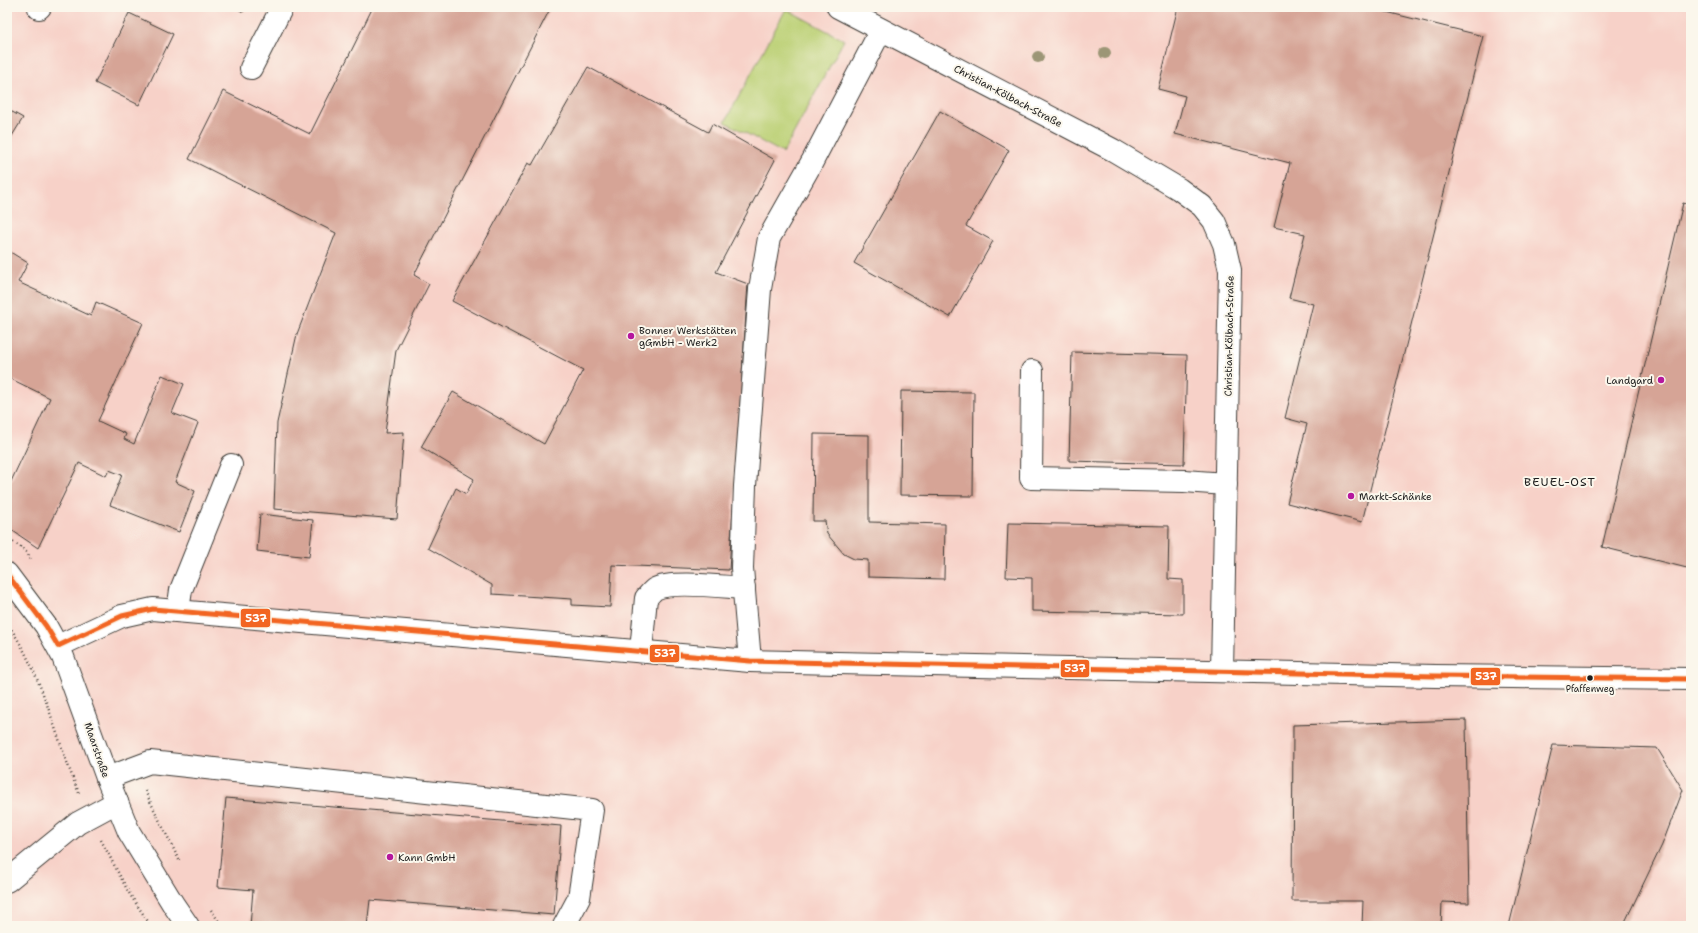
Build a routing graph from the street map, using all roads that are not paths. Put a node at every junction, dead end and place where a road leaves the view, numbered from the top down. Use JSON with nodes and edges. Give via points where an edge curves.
{"nodes":[{"id":1,"x":282,"y":7,"type":"edge"},
{"id":2,"x":838,"y":7,"type":"edge"},
{"id":3,"x":881,"y":30,"type":"junction"},
{"id":4,"x":251,"y":68,"type":"dead end"},
{"id":5,"x":1032,"y":370,"type":"dead end"},
{"id":6,"x":230,"y":465,"type":"dead end"},
{"id":7,"x":1226,"y":484,"type":"junction"},
{"id":8,"x":8,"y":576,"type":"edge"},
{"id":9,"x":744,"y":588,"type":"junction"},
{"id":10,"x":178,"y":611,"type":"junction"},
{"id":11,"x":58,"y":646,"type":"junction"},
{"id":12,"x":641,"y":651,"type":"junction"},
{"id":13,"x":750,"y":661,"type":"junction"},
{"id":14,"x":1222,"y":671,"type":"junction"},
{"id":15,"x":1687,"y":681,"type":"edge"},
{"id":16,"x":107,"y":778,"type":"junction"},
{"id":17,"x":117,"y":802,"type":"junction"},
{"id":18,"x":7,"y":881,"type":"edge"},
{"id":19,"x":188,"y":926,"type":"edge"},
{"id":20,"x":564,"y":926,"type":"edge"}],
"edges":[{"from":1,"to":4,"type":"street"},
{"from":2,"to":3,"type":"street","name":"Christian-Kölbach-Straße"},
{"from":3,"to":7,"type":"street","name":"Christian-Kölbach-Straße","via":[[1113,150],[1179,189],[1202,206],[1214,221],[1224,244],[1230,270]]},
{"from":3,"to":9,"type":"street","via":[[812,162],[768,238],[760,289],[745,486],[742,568]]},
{"from":5,"to":7,"type":"street","via":[[1031,478]]},
{"from":6,"to":10,"type":"street","via":[[181,590]]},
{"from":7,"to":14,"type":"street","name":"Christian-Kölbach-Straße"},
{"from":8,"to":11,"type":"street","name":"Maarstraße"},
{"from":9,"to":12,"type":"street","via":[[684,585],[655,589],[646,598]]},
{"from":9,"to":13,"type":"street"},
{"from":10,"to":11,"type":"street","via":[[153,609],[122,616]]},
{"from":10,"to":12,"type":"street"},
{"from":11,"to":16,"type":"street","name":"Maarstraße","via":[[72,677]]},
{"from":12,"to":13,"type":"street"},
{"from":13,"to":14,"type":"street"},
{"from":14,"to":15,"type":"street"},
{"from":16,"to":17,"type":"street","name":"Maarstraße"},
{"from":16,"to":20,"type":"street","via":[[150,762],[592,810],[579,898]]},
{"from":17,"to":18,"type":"street","via":[[78,823]]},
{"from":17,"to":19,"type":"street","name":"Maarstraße","via":[[129,832]]}]}
